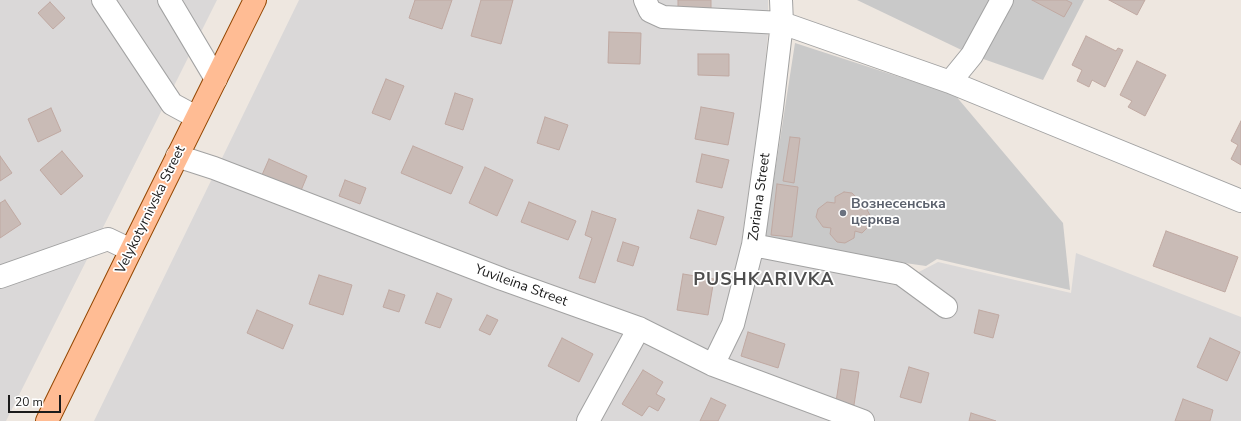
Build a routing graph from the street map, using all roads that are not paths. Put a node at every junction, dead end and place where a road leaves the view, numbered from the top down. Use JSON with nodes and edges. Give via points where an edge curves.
{"nodes":[{"id":1,"x":103,"y":0,"type":"edge"},
{"id":2,"x":169,"y":0,"type":"edge"},
{"id":3,"x":255,"y":0,"type":"edge"},
{"id":4,"x":644,"y":0,"type":"edge"},
{"id":5,"x":782,"y":0,"type":"edge"},
{"id":6,"x":1002,"y":0,"type":"edge"},
{"id":7,"x":782,"y":23,"type":"junction"},
{"id":8,"x":216,"y":79,"type":"junction"},
{"id":9,"x":950,"y":82,"type":"junction"},
{"id":10,"x":196,"y":117,"type":"junction"},
{"id":11,"x":177,"y":156,"type":"junction"},
{"id":12,"x":1241,"y":201,"type":"edge"},
{"id":13,"x":753,"y":244,"type":"junction"},
{"id":14,"x":131,"y":250,"type":"junction"},
{"id":15,"x":0,"y":277,"type":"edge"},
{"id":16,"x":946,"y":307,"type":"dead end"},
{"id":17,"x":639,"y":328,"type":"junction"},
{"id":18,"x":713,"y":365,"type":"junction"},
{"id":19,"x":47,"y":421,"type":"edge"},
{"id":20,"x":588,"y":421,"type":"edge"},
{"id":21,"x":863,"y":421,"type":"edge"}],
"edges":[{"from":1,"to":10,"type":"street","via":[[172,104]]},
{"from":2,"to":8,"type":"street"},
{"from":3,"to":8,"type":"main road","name":"Velykotyrnivska Street"},
{"from":4,"to":7,"type":"street","via":[[650,11],[663,17]]},
{"from":5,"to":7,"type":"street","name":"Zoriana Street"},
{"from":6,"to":9,"type":"street","via":[[972,55]]},
{"from":7,"to":9,"type":"street"},
{"from":7,"to":13,"type":"street","name":"Zoriana Street"},
{"from":8,"to":10,"type":"main road","name":"Velykotyrnivska Street"},
{"from":9,"to":12,"type":"street"},
{"from":10,"to":11,"type":"main road","name":"Velykotyrnivska Street"},
{"from":11,"to":14,"type":"main road","name":"Velykotyrnivska Street"},
{"from":11,"to":17,"type":"street","name":"Yuvileina Street"},
{"from":13,"to":16,"type":"street","via":[[901,274]]},
{"from":13,"to":18,"type":"street","name":"Zoriana Street","via":[[733,324]]},
{"from":14,"to":15,"type":"street","via":[[108,239]]},
{"from":14,"to":19,"type":"main road","name":"Velykotyrnivska Street"},
{"from":17,"to":18,"type":"street","name":"Yuvileina Street"},
{"from":17,"to":20,"type":"street"},
{"from":18,"to":21,"type":"street","name":"Yuvileina Street"}]}
